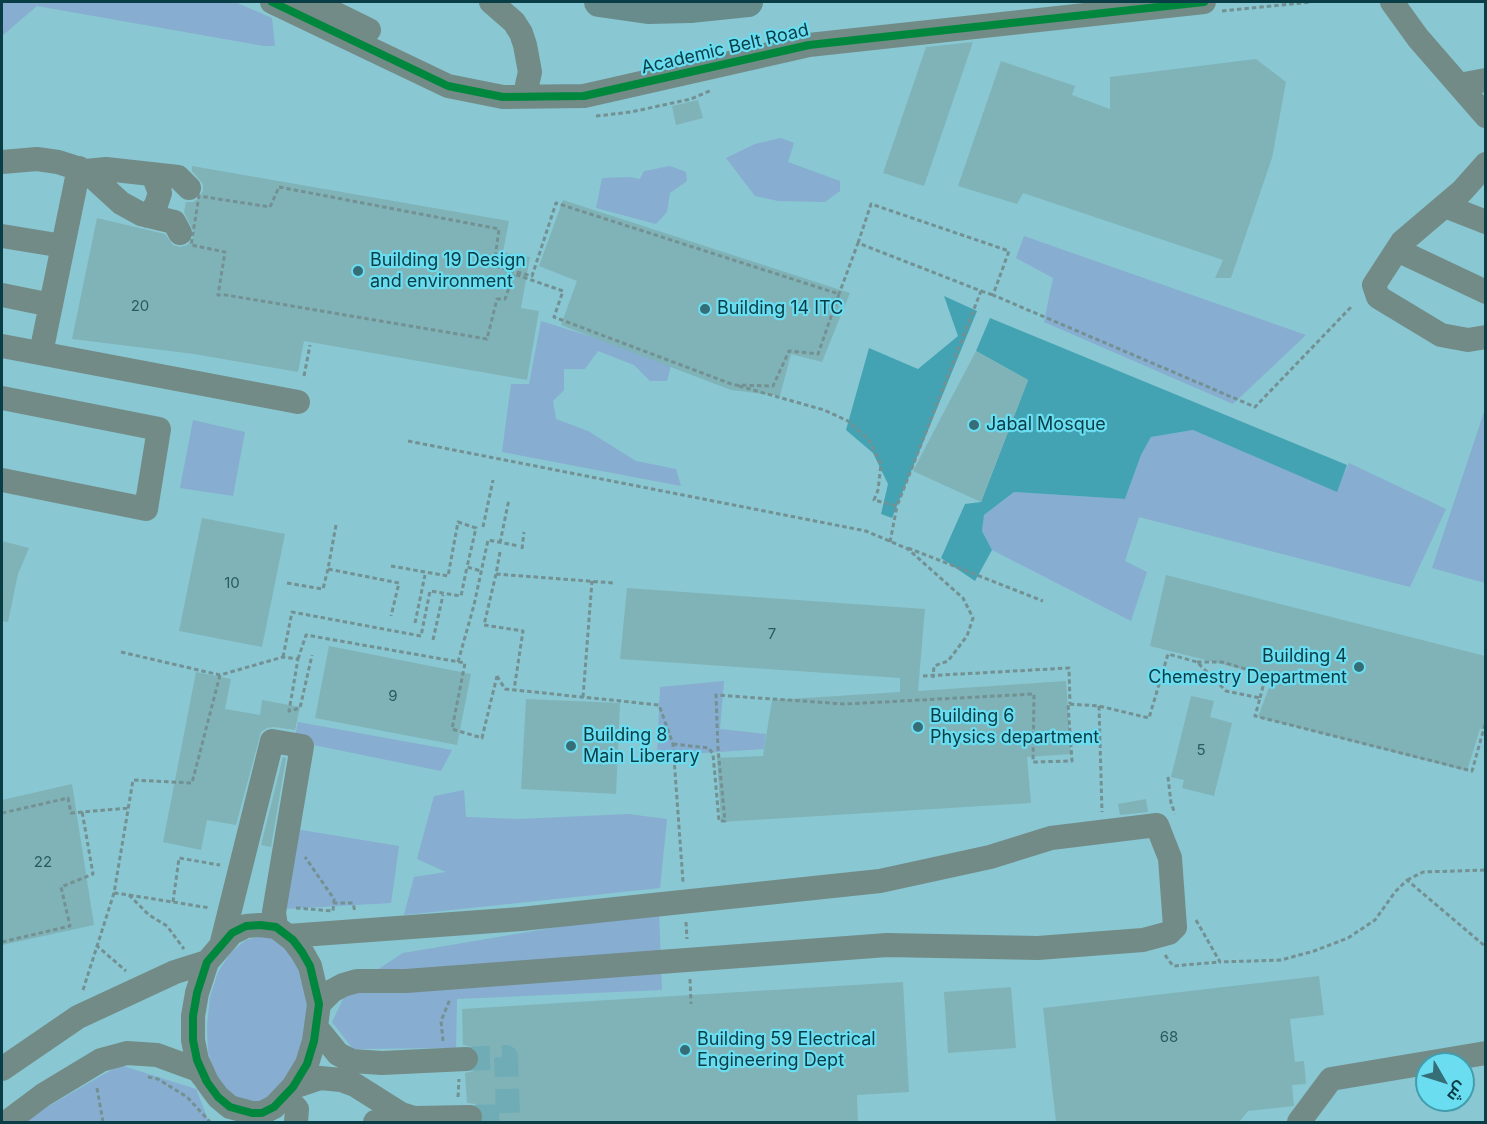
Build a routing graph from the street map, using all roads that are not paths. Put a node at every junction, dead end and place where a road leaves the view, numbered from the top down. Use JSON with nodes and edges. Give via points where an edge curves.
{"nodes":[{"id":1,"x":272,"y":2,"type":"edge"},
{"id":2,"x":312,"y":2,"type":"edge"},
{"id":3,"x":491,"y":2,"type":"edge"},
{"id":4,"x":599,"y":2,"type":"edge"},
{"id":5,"x":748,"y":2,"type":"edge"},
{"id":6,"x":1081,"y":2,"type":"edge"},
{"id":7,"x":1204,"y":2,"type":"edge"},
{"id":8,"x":1392,"y":2,"type":"edge"},
{"id":9,"x":1485,"y":80,"type":"edge"},
{"id":10,"x":527,"y":85,"type":"junction"},
{"id":11,"x":1459,"y":85,"type":"junction"},
{"id":12,"x":1485,"y":116,"type":"edge"},
{"id":13,"x":2,"y":162,"type":"edge"},
{"id":14,"x":82,"y":169,"type":"junction"},
{"id":15,"x":1484,"y":169,"type":"edge"},
{"id":16,"x":153,"y":175,"type":"junction"},
{"id":17,"x":189,"y":188,"type":"dead end"},
{"id":18,"x":1445,"y":206,"type":"junction"},
{"id":19,"x":148,"y":216,"type":"junction"},
{"id":20,"x":1485,"y":222,"type":"edge"},
{"id":21,"x":180,"y":233,"type":"dead end"},
{"id":22,"x":2,"y":236,"type":"edge"},
{"id":23,"x":63,"y":246,"type":"junction"},
{"id":24,"x":1397,"y":250,"type":"junction"},
{"id":25,"x":1485,"y":292,"type":"edge"},
{"id":26,"x":2,"y":295,"type":"edge"},
{"id":27,"x":51,"y":305,"type":"junction"},
{"id":28,"x":1485,"y":337,"type":"edge"},
{"id":29,"x":2,"y":346,"type":"edge"},
{"id":30,"x":41,"y":353,"type":"junction"},
{"id":31,"x":2,"y":398,"type":"edge"},
{"id":32,"x":298,"y":402,"type":"dead end"},
{"id":33,"x":2,"y":480,"type":"edge"},
{"id":34,"x":282,"y":931,"type":"junction"},
{"id":35,"x":222,"y":942,"type":"junction"},
{"id":36,"x":198,"y":959,"type":"junction"},
{"id":37,"x":318,"y":1016,"type":"junction"},
{"id":38,"x":1485,"y":1053,"type":"edge"},
{"id":39,"x":466,"y":1059,"type":"tunnel mouth"},
{"id":40,"x":2,"y":1068,"type":"edge"},
{"id":41,"x":213,"y":1090,"type":"junction"},
{"id":42,"x":290,"y":1092,"type":"junction"},
{"id":43,"x":470,"y":1117,"type":"dead end"},
{"id":44,"x":414,"y":1118,"type":"junction"},
{"id":45,"x":7,"y":1122,"type":"edge"},
{"id":46,"x":241,"y":1122,"type":"edge"},
{"id":47,"x":296,"y":1122,"type":"edge"},
{"id":48,"x":375,"y":1122,"type":"edge"},
{"id":49,"x":1299,"y":1122,"type":"edge"}],
"edges":[{"from":1,"to":7,"type":"street","name":"Academic Belt Road","via":[[448,86],[503,98],[584,96],[809,45]]},
{"from":2,"to":10,"type":"street","name":"Academic Belt Road","via":[[447,68]]},
{"from":3,"to":10,"type":"street","via":[[521,33],[530,72]]},
{"from":4,"to":5,"type":"main road","via":[[648,9]]},
{"from":6,"to":10,"type":"street","name":"Academic Belt Road","via":[[788,33],[570,85]]},
{"from":8,"to":11,"type":"street"},
{"from":9,"to":11,"type":"street"},
{"from":11,"to":12,"type":"street"},
{"from":13,"to":14,"type":"street","via":[[37,159]]},
{"from":14,"to":16,"type":"street"},
{"from":14,"to":19,"type":"street","via":[[121,203]]},
{"from":14,"to":23,"type":"street"},
{"from":15,"to":18,"type":"street"},
{"from":16,"to":17,"type":"street","via":[[178,177]]},
{"from":16,"to":19,"type":"street","via":[[160,193]]},
{"from":18,"to":20,"type":"street"},
{"from":18,"to":24,"type":"street"},
{"from":19,"to":21,"type":"street","via":[[174,222]]},
{"from":22,"to":23,"type":"street"},
{"from":23,"to":27,"type":"street"},
{"from":24,"to":25,"type":"street"},
{"from":24,"to":28,"type":"street","via":[[1374,285],[1378,297],[1441,335],[1468,340]]},
{"from":26,"to":27,"type":"street"},
{"from":27,"to":30,"type":"street"},
{"from":29,"to":30,"type":"street"},
{"from":30,"to":32,"type":"street"},
{"from":31,"to":33,"type":"street","via":[[159,429],[146,508]]},
{"from":34,"to":35,"type":"street","via":[[246,926]]},
{"from":34,"to":35,"type":"street","via":[[274,912],[302,746],[272,741]]},
{"from":34,"to":37,"type":"street","via":[[310,966]]},
{"from":34,"to":37,"type":"street","via":[[360,931],[521,920],[880,881],[990,857],[1050,838],[1157,825],[1170,858],[1174,927],[1168,933],[1143,940],[1038,948],[887,945],[406,981],[357,981],[332,992]]},
{"from":35,"to":36,"type":"street"},
{"from":36,"to":40,"type":"street","via":[[78,1017]]},
{"from":36,"to":41,"type":"street","via":[[193,1040],[197,1060]]},
{"from":37,"to":39,"type":"street","via":[[338,1054],[352,1061]]},
{"from":37,"to":42,"type":"street","via":[[307,1064]]},
{"from":38,"to":49,"type":"street","via":[[1331,1079]]},
{"from":41,"to":42,"type":"street","via":[[230,1107],[262,1113]]},
{"from":41,"to":45,"type":"street","via":[[198,1070],[157,1054],[127,1053],[101,1060]]},
{"from":41,"to":46,"type":"street"},
{"from":42,"to":44,"type":"street","via":[[320,1078],[341,1080]]},
{"from":42,"to":47,"type":"street","via":[[297,1109]]},
{"from":43,"to":44,"type":"street"},
{"from":44,"to":48,"type":"street"}]}
